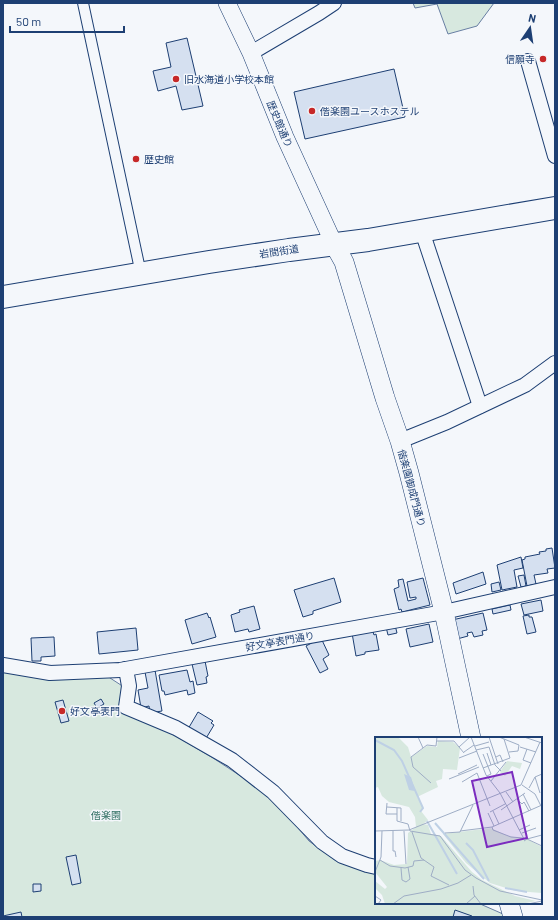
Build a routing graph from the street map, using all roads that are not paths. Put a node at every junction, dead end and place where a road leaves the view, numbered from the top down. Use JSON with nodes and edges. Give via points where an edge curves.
{"nodes":[{"id":1,"x":83,"y":3,"type":"edge"},
{"id":2,"x":227,"y":3,"type":"edge"},
{"id":3,"x":334,"y":3,"type":"edge"},
{"id":4,"x":251,"y":53,"type":"junction"},
{"id":5,"x":528,"y":61,"type":"dead end"},
{"id":6,"x":555,"y":156,"type":"edge"},
{"id":7,"x":555,"y":208,"type":"edge"},
{"id":8,"x":422,"y":231,"type":"junction"},
{"id":9,"x":334,"y":244,"type":"junction"},
{"id":10,"x":141,"y":274,"type":"junction"},
{"id":11,"x":3,"y":297,"type":"edge"},
{"id":12,"x":555,"y":363,"type":"edge"},
{"id":13,"x":480,"y":406,"type":"junction"},
{"id":14,"x":400,"y":441,"type":"junction"},
{"id":15,"x":555,"y":587,"type":"edge"},
{"id":16,"x":444,"y":612,"type":"junction"},
{"id":17,"x":3,"y":665,"type":"edge"},
{"id":18,"x":126,"y":669,"type":"junction"},
{"id":19,"x":471,"y":737,"type":"edge"},
{"id":20,"x":375,"y":867,"type":"edge"}],
"edges":[{"from":1,"to":10,"type":"street"},
{"from":2,"to":4,"type":"street","name":"歴史館通り"},
{"from":3,"to":4,"type":"street"},
{"from":4,"to":9,"type":"street","name":"歴史館通り","via":[[284,137]]},
{"from":5,"to":6,"type":"street"},
{"from":7,"to":8,"type":"main road","name":"岩間街道"},
{"from":8,"to":9,"type":"main road","name":"岩間街道"},
{"from":8,"to":13,"type":"street"},
{"from":9,"to":10,"type":"main road","name":"岩間街道"},
{"from":9,"to":14,"type":"main road","name":"偕楽園御成門通り","via":[[344,262]]},
{"from":10,"to":11,"type":"main road","name":"岩間街道"},
{"from":12,"to":13,"type":"street","via":[[525,385]]},
{"from":13,"to":14,"type":"street"},
{"from":14,"to":16,"type":"main road","name":"偕楽園御成門通り"},
{"from":15,"to":16,"type":"street","name":"好文亭表門通り"},
{"from":16,"to":18,"type":"street","name":"好文亭表門通り"},
{"from":16,"to":19,"type":"main road","name":"偕楽園御成門通り"},
{"from":17,"to":18,"type":"street","name":"好文亭表門通り","via":[[50,673]]},
{"from":18,"to":20,"type":"street","via":[[129,686],[126,707],[176,728],[232,760],[273,792],[322,842],[342,856]]}]}
